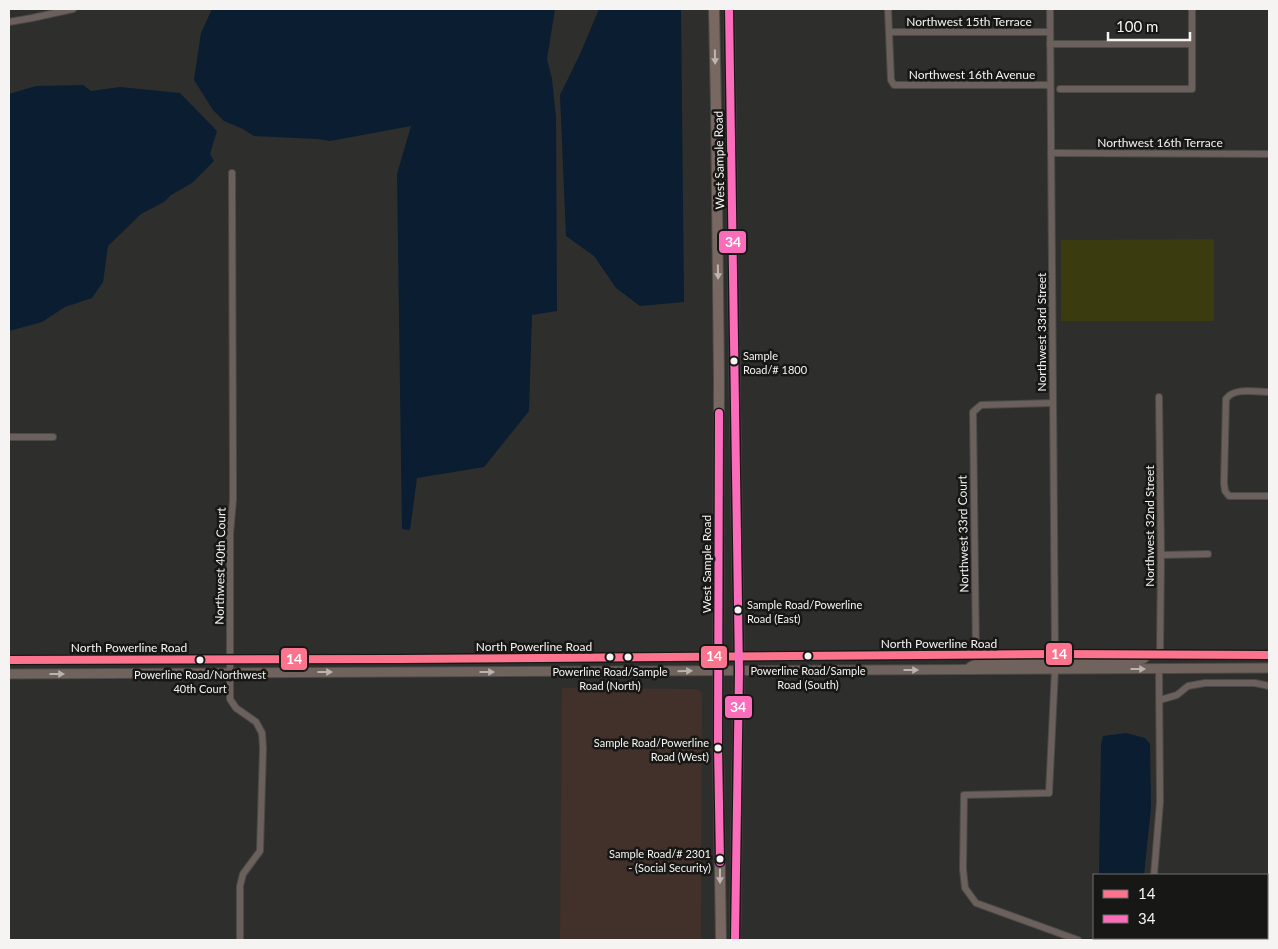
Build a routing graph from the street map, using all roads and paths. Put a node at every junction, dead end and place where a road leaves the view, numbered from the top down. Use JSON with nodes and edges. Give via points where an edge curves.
{"nodes":[{"id":1,"x":73,"y":9,"type":"edge"},
{"id":2,"x":714,"y":9,"type":"edge"},
{"id":3,"x":729,"y":9,"type":"edge"},
{"id":4,"x":888,"y":9,"type":"edge"},
{"id":5,"x":1050,"y":9,"type":"edge"},
{"id":6,"x":1192,"y":9,"type":"edge"},
{"id":7,"x":9,"y":22,"type":"edge"},
{"id":8,"x":889,"y":32,"type":"junction"},
{"id":9,"x":1050,"y":32,"type":"junction"},
{"id":10,"x":1050,"y":44,"type":"junction"},
{"id":11,"x":1192,"y":44,"type":"junction"},
{"id":12,"x":1050,"y":86,"type":"junction"},
{"id":13,"x":1060,"y":89,"type":"dead end"},
{"id":14,"x":1051,"y":153,"type":"junction"},
{"id":15,"x":1269,"y":154,"type":"edge"},
{"id":16,"x":232,"y":173,"type":"dead end"},
{"id":17,"x":1269,"y":392,"type":"edge"},
{"id":18,"x":1159,"y":397,"type":"dead end"},
{"id":19,"x":1053,"y":403,"type":"junction"},
{"id":20,"x":53,"y":436,"type":"dead end"},
{"id":21,"x":9,"y":437,"type":"edge"},
{"id":22,"x":1269,"y":496,"type":"edge"},
{"id":23,"x":1208,"y":554,"type":"dead end"},
{"id":24,"x":1161,"y":555,"type":"junction"},
{"id":25,"x":1055,"y":654,"type":"junction"},
{"id":26,"x":1149,"y":654,"type":"junction"},
{"id":27,"x":1160,"y":654,"type":"junction"},
{"id":28,"x":976,"y":655,"type":"junction"},
{"id":29,"x":1269,"y":655,"type":"edge"},
{"id":30,"x":718,"y":656,"type":"junction"},
{"id":31,"x":739,"y":656,"type":"junction"},
{"id":32,"x":901,"y":656,"type":"junction"},
{"id":33,"x":570,"y":658,"type":"junction"},
{"id":34,"x":389,"y":659,"type":"junction"},
{"id":35,"x":424,"y":659,"type":"junction"},
{"id":36,"x":229,"y":660,"type":"junction"},
{"id":37,"x":10,"y":662,"type":"edge"},
{"id":38,"x":1055,"y":668,"type":"junction"},
{"id":39,"x":1269,"y":668,"type":"edge"},
{"id":40,"x":1159,"y":669,"type":"junction"},
{"id":41,"x":739,"y":670,"type":"junction"},
{"id":42,"x":882,"y":670,"type":"junction"},
{"id":43,"x":967,"y":670,"type":"junction"},
{"id":44,"x":719,"y":671,"type":"junction"},
{"id":45,"x":406,"y":672,"type":"junction"},
{"id":46,"x":553,"y":672,"type":"junction"},
{"id":47,"x":229,"y":673,"type":"junction"},
{"id":48,"x":9,"y":674,"type":"edge"},
{"id":49,"x":1269,"y":686,"type":"edge"},
{"id":50,"x":1160,"y":700,"type":"junction"},
{"id":51,"x":720,"y":807,"type":"junction"},
{"id":52,"x":720,"y":827,"type":"junction"},
{"id":53,"x":736,"y":829,"type":"junction"},
{"id":54,"x":736,"y":848,"type":"junction"},
{"id":55,"x":1154,"y":874,"type":"edge"},
{"id":56,"x":240,"y":940,"type":"edge"},
{"id":57,"x":721,"y":940,"type":"edge"},
{"id":58,"x":735,"y":940,"type":"edge"},
{"id":59,"x":1078,"y":940,"type":"edge"}],
"edges":[{"from":1,"to":7,"type":"street"},
{"from":2,"to":30,"type":"main road","name":"West Sample Road","one_way":true,"via":[[719,378]]},
{"from":3,"to":31,"type":"main road","name":"West Sample Road"},
{"from":4,"to":8,"type":"street"},
{"from":5,"to":9,"type":"street","name":"Northwest 33rd Street"},
{"from":6,"to":11,"type":"street"},
{"from":8,"to":9,"type":"street","name":"Northwest 15th Terrace"},
{"from":8,"to":12,"type":"street","name":"Northwest 16th Avenue","via":[[891,80],[894,84]]},
{"from":9,"to":10,"type":"street","name":"Northwest 33rd Street"},
{"from":10,"to":11,"type":"street"},
{"from":10,"to":12,"type":"street","name":"Northwest 33rd Street"},
{"from":11,"to":13,"type":"street","via":[[1192,89]]},
{"from":12,"to":14,"type":"street","name":"Northwest 33rd Street"},
{"from":14,"to":15,"type":"street","name":"Northwest 16th Terrace"},
{"from":14,"to":19,"type":"street","name":"Northwest 33rd Street"},
{"from":16,"to":36,"type":"street","name":"Northwest 40th Court","via":[[233,500]]},
{"from":17,"to":22,"type":"street","via":[[1237,392],[1229,394],[1226,399],[1224,483],[1230,496]]},
{"from":18,"to":24,"type":"street","name":"Northwest 32nd Street"},
{"from":19,"to":25,"type":"street","name":"Northwest 33rd Street"},
{"from":19,"to":28,"type":"street","name":"Northwest 33rd Court","via":[[981,404],[973,412]]},
{"from":20,"to":21,"type":"street"},
{"from":23,"to":24,"type":"street"},
{"from":24,"to":27,"type":"street","name":"Northwest 32nd Street"},
{"from":25,"to":26,"type":"main road","name":"North Powerline Road"},
{"from":25,"to":28,"type":"main road","name":"North Powerline Road"},
{"from":25,"to":43,"type":"main road","via":[[1052,659],[1041,663],[984,663],[971,665]]},
{"from":26,"to":27,"type":"main road","name":"North Powerline Road"},
{"from":26,"to":38,"type":"main road","via":[[1133,661],[1063,662]]},
{"from":27,"to":29,"type":"main road","name":"North Powerline Road"},
{"from":28,"to":32,"type":"main road","name":"North Powerline Road"},
{"from":30,"to":31,"type":"main road","name":"North Powerline Road"},
{"from":30,"to":33,"type":"main road","name":"North Powerline Road"},
{"from":30,"to":44,"type":"main road","name":"West Sample Road"},
{"from":31,"to":32,"type":"main road","name":"North Powerline Road"},
{"from":31,"to":41,"type":"main road","name":"West Sample Road"},
{"from":32,"to":42,"type":"main road"},
{"from":33,"to":35,"type":"main road","name":"North Powerline Road"},
{"from":33,"to":46,"type":"main road"},
{"from":34,"to":35,"type":"main road","name":"North Powerline Road"},
{"from":34,"to":36,"type":"main road","name":"North Powerline Road"},
{"from":34,"to":45,"type":"main road"},
{"from":35,"to":45,"type":"main road"},
{"from":36,"to":37,"type":"main road","name":"North Powerline Road"},
{"from":36,"to":47,"type":"street","name":"Northwest 40th Court"},
{"from":38,"to":40,"type":"main road","name":"North Powerline Road","one_way":true},
{"from":38,"to":43,"type":"main road","name":"North Powerline Road"},
{"from":38,"to":59,"type":"street","via":[[1049,793],[964,795],[963,869],[966,888],[976,903]]},
{"from":39,"to":40,"type":"main road","name":"North Powerline Road"},
{"from":40,"to":50,"type":"street"},
{"from":41,"to":42,"type":"main road","name":"North Powerline Road"},
{"from":41,"to":44,"type":"main road","name":"North Powerline Road"},
{"from":41,"to":53,"type":"main road","name":"West Sample Road"},
{"from":42,"to":43,"type":"main road","name":"North Powerline Road","one_way":true},
{"from":46,"to":44,"type":"main road","name":"North Powerline Road","one_way":true},
{"from":44,"to":51,"type":"main road","name":"West Sample Road"},
{"from":45,"to":46,"type":"main road","name":"North Powerline Road","one_way":true},
{"from":47,"to":45,"type":"main road","name":"North Powerline Road","one_way":true},
{"from":48,"to":47,"type":"main road","name":"North Powerline Road","one_way":true},
{"from":47,"to":56,"type":"street","name":"Northwest 40th Court","via":[[230,699],[236,708],[256,722],[262,733],[263,748],[260,851],[243,874],[240,886]]},
{"from":49,"to":50,"type":"street","via":[[1205,683],[1188,686],[1176,695]]},
{"from":50,"to":55,"type":"street","via":[[1160,802]]},
{"from":51,"to":52,"type":"main road","name":"West Sample Road"},
{"from":51,"to":53,"type":"main road"},
{"from":52,"to":54,"type":"main road"},
{"from":52,"to":57,"type":"main road","name":"West Sample Road","one_way":true},
{"from":53,"to":54,"type":"main road","name":"West Sample Road"},
{"from":54,"to":58,"type":"main road","name":"West Sample Road"}]}
